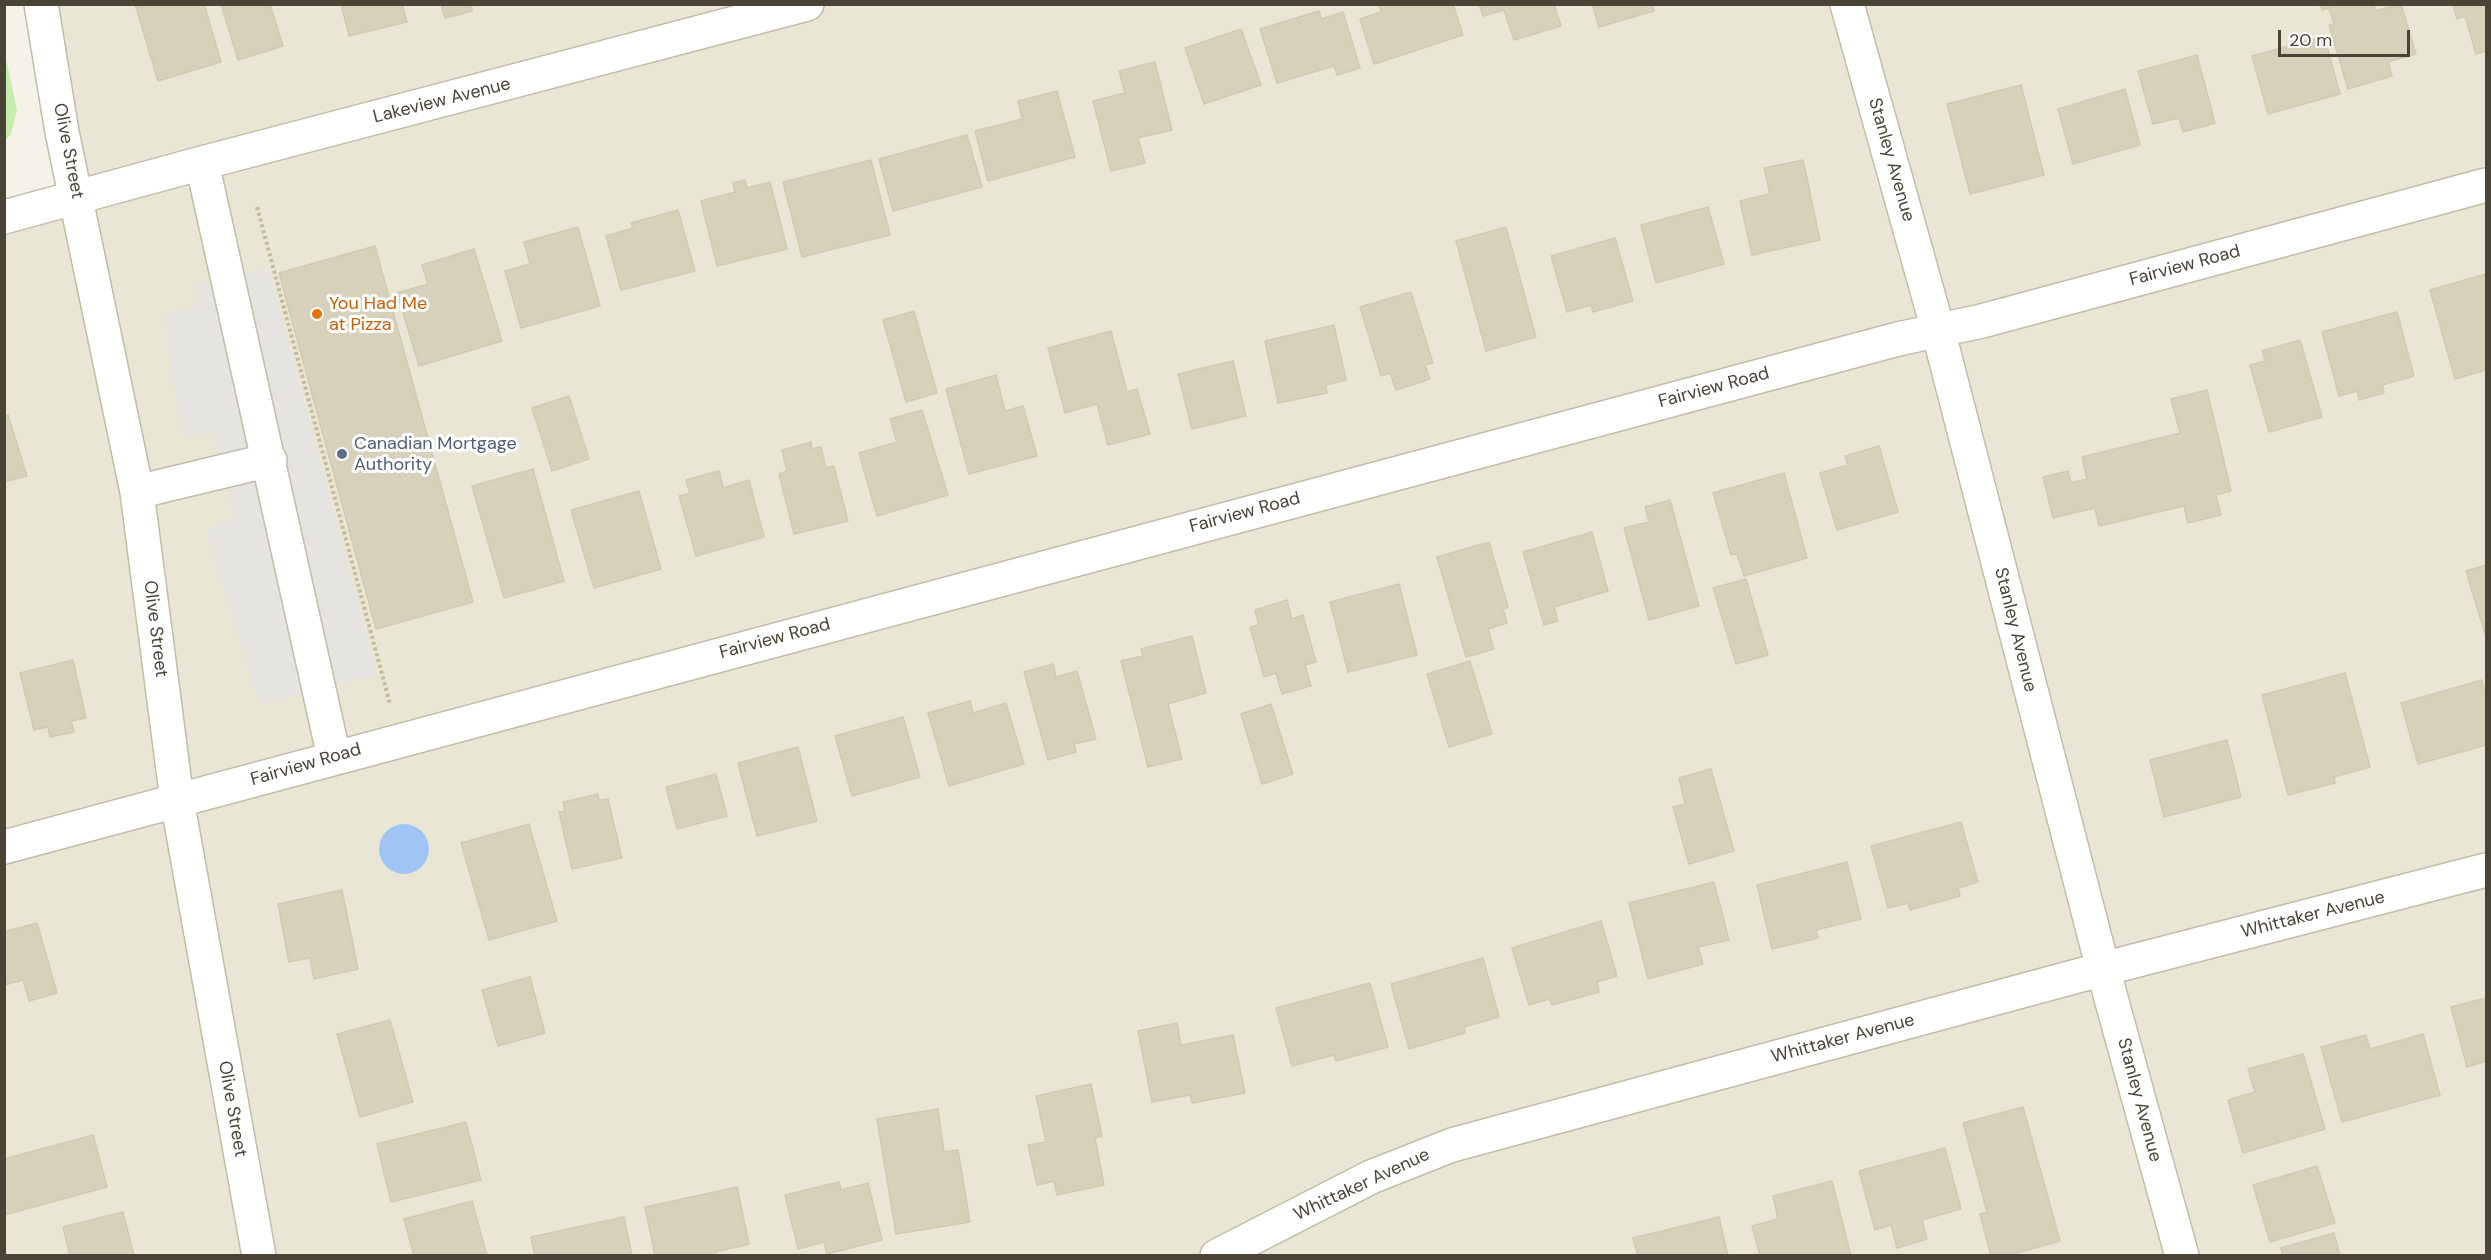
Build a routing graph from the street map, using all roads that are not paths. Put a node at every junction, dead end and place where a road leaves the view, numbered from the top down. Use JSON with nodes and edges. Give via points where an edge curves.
{"nodes":[{"id":1,"x":41,"y":4,"type":"edge"},
{"id":2,"x":807,"y":4,"type":"edge"},
{"id":3,"x":1847,"y":4,"type":"edge"},
{"id":4,"x":202,"y":163,"type":"junction"},
{"id":5,"x":2487,"y":185,"type":"edge"},
{"id":6,"x":76,"y":198,"type":"junction"},
{"id":7,"x":4,"y":217,"type":"edge"},
{"id":8,"x":1938,"y":330,"type":"junction"},
{"id":9,"x":270,"y":460,"type":"junction"},
{"id":10,"x":137,"y":492,"type":"junction"},
{"id":11,"x":334,"y":757,"type":"junction"},
{"id":12,"x":177,"y":800,"type":"junction"},
{"id":13,"x":4,"y":847,"type":"edge"},
{"id":14,"x":2487,"y":870,"type":"edge"},
{"id":15,"x":2103,"y":969,"type":"junction"},
{"id":16,"x":258,"y":1256,"type":"edge"},
{"id":17,"x":1217,"y":1256,"type":"edge"},
{"id":18,"x":2182,"y":1256,"type":"edge"}],
"edges":[{"from":1,"to":6,"type":"street","name":"Olive Street"},
{"from":2,"to":4,"type":"street","name":"Lakeview Avenue"},
{"from":3,"to":8,"type":"street","name":"Stanley Avenue"},
{"from":4,"to":6,"type":"street","name":"Lakeview Avenue"},
{"from":4,"to":9,"type":"street"},
{"from":5,"to":8,"type":"street","name":"Fairview Road"},
{"from":6,"to":7,"type":"street","name":"Lakeview Avenue"},
{"from":6,"to":10,"type":"street","name":"Olive Street"},
{"from":8,"to":11,"type":"street","name":"Fairview Road"},
{"from":8,"to":15,"type":"street","name":"Stanley Avenue"},
{"from":9,"to":10,"type":"street"},
{"from":9,"to":11,"type":"street"},
{"from":10,"to":12,"type":"street","name":"Olive Street"},
{"from":11,"to":12,"type":"street","name":"Fairview Road"},
{"from":12,"to":13,"type":"street","name":"Fairview Road"},
{"from":12,"to":16,"type":"street","name":"Olive Street"},
{"from":14,"to":15,"type":"street","name":"Whittaker Avenue"},
{"from":15,"to":17,"type":"street","name":"Whittaker Avenue","via":[[1452,1145],[1371,1177]]},
{"from":15,"to":18,"type":"street","name":"Stanley Avenue"}]}
